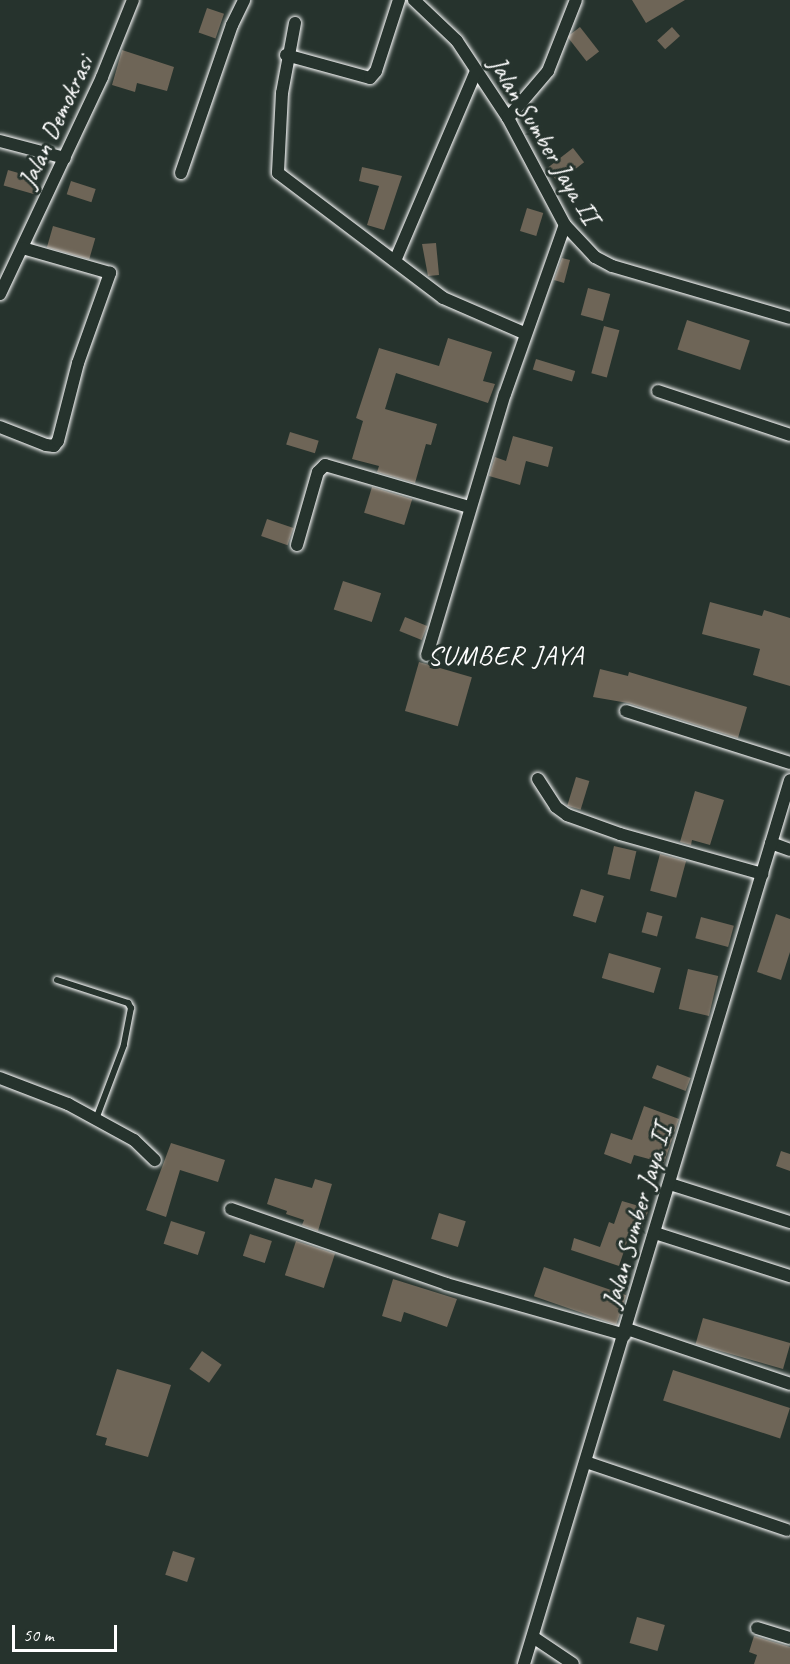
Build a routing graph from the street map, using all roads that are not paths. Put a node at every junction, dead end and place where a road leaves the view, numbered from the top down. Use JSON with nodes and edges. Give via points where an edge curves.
{"nodes":[{"id":1,"x":134,"y":0,"type":"edge"},
{"id":2,"x":244,"y":0,"type":"edge"},
{"id":3,"x":399,"y":0,"type":"edge"},
{"id":4,"x":414,"y":0,"type":"edge"},
{"id":5,"x":576,"y":0,"type":"edge"},
{"id":6,"x":295,"y":22,"type":"dead end"},
{"id":7,"x":286,"y":55,"type":"junction"},
{"id":8,"x":476,"y":71,"type":"junction"},
{"id":9,"x":508,"y":118,"type":"junction"},
{"id":10,"x":0,"y":141,"type":"edge"},
{"id":11,"x":65,"y":158,"type":"junction"},
{"id":12,"x":181,"y":173,"type":"dead end"},
{"id":13,"x":565,"y":225,"type":"junction"},
{"id":14,"x":22,"y":249,"type":"junction"},
{"id":15,"x":395,"y":261,"type":"junction"},
{"id":16,"x":1,"y":289,"type":"edge"},
{"id":17,"x":790,"y":318,"type":"edge"},
{"id":18,"x":525,"y":334,"type":"junction"},
{"id":19,"x":658,"y":391,"type":"dead end"},
{"id":20,"x":0,"y":427,"type":"edge"},
{"id":21,"x":790,"y":435,"type":"edge"},
{"id":22,"x":469,"y":507,"type":"junction"},
{"id":23,"x":297,"y":545,"type":"dead end"},
{"id":24,"x":427,"y":655,"type":"dead end"},
{"id":25,"x":626,"y":711,"type":"dead end"},
{"id":26,"x":790,"y":763,"type":"edge"},
{"id":27,"x":538,"y":779,"type":"dead end"},
{"id":28,"x":790,"y":780,"type":"edge"},
{"id":29,"x":771,"y":843,"type":"junction"},
{"id":30,"x":790,"y":850,"type":"edge"},
{"id":31,"x":762,"y":874,"type":"junction"},
{"id":32,"x":57,"y":980,"type":"dead end"},
{"id":33,"x":0,"y":1078,"type":"edge"},
{"id":34,"x":96,"y":1119,"type":"junction"},
{"id":35,"x":155,"y":1160,"type":"dead end"},
{"id":36,"x":670,"y":1184,"type":"junction"},
{"id":37,"x":231,"y":1209,"type":"dead end"},
{"id":38,"x":790,"y":1222,"type":"edge"},
{"id":39,"x":655,"y":1233,"type":"junction"},
{"id":40,"x":790,"y":1276,"type":"edge"},
{"id":41,"x":626,"y":1332,"type":"junction"},
{"id":42,"x":790,"y":1384,"type":"edge"},
{"id":43,"x":586,"y":1462,"type":"junction"},
{"id":44,"x":788,"y":1530,"type":"dead end"},
{"id":45,"x":757,"y":1628,"type":"dead end"},
{"id":46,"x":532,"y":1637,"type":"junction"},
{"id":47,"x":790,"y":1638,"type":"edge"},
{"id":48,"x":524,"y":1664,"type":"edge"},
{"id":49,"x":573,"y":1664,"type":"edge"}],
"edges":[{"from":1,"to":11,"type":"street","name":"Jalan Demokrasi"},
{"from":2,"to":12,"type":"street"},
{"from":3,"to":7,"type":"street","via":[[376,71],[370,78]]},
{"from":4,"to":8,"type":"street","name":"Jalan Sumber Jaya II","via":[[457,41]]},
{"from":5,"to":9,"type":"street","via":[[548,71]]},
{"from":6,"to":7,"type":"street"},
{"from":7,"to":15,"type":"street","via":[[275,168]]},
{"from":8,"to":9,"type":"street","name":"Jalan Sumber Jaya II"},
{"from":8,"to":15,"type":"street"},
{"from":9,"to":13,"type":"street","name":"Jalan Sumber Jaya II"},
{"from":10,"to":11,"type":"street"},
{"from":11,"to":14,"type":"street","name":"Jalan Demokrasi"},
{"from":13,"to":17,"type":"street","name":"Jalan Sumber Jaya II","via":[[595,258],[612,266]]},
{"from":13,"to":18,"type":"street"},
{"from":14,"to":16,"type":"street","name":"Jalan Demokrasi"},
{"from":14,"to":20,"type":"street","via":[[110,273],[78,363],[58,441],[54,446],[46,445]]},
{"from":15,"to":18,"type":"street","via":[[443,298]]},
{"from":18,"to":22,"type":"street"},
{"from":19,"to":21,"type":"street"},
{"from":22,"to":23,"type":"street","via":[[325,465],[318,472]]},
{"from":22,"to":24,"type":"street"},
{"from":25,"to":26,"type":"street"},
{"from":27,"to":31,"type":"street","via":[[556,807],[567,815]]},
{"from":28,"to":29,"type":"street","name":"Jalan Sumber Jaya II"},
{"from":29,"to":30,"type":"street"},
{"from":29,"to":31,"type":"street","name":"Jalan Sumber Jaya II"},
{"from":31,"to":36,"type":"street","name":"Jalan Sumber Jaya II"},
{"from":32,"to":34,"type":"lane","via":[[128,1003],[131,1008],[124,1045]]},
{"from":33,"to":34,"type":"street"},
{"from":34,"to":35,"type":"street","via":[[134,1140]]},
{"from":36,"to":38,"type":"street"},
{"from":36,"to":39,"type":"street","name":"Jalan Sumber Jaya II"},
{"from":37,"to":41,"type":"street","via":[[446,1284]]},
{"from":39,"to":40,"type":"street"},
{"from":39,"to":41,"type":"street","name":"Jalan Sumber Jaya II"},
{"from":41,"to":42,"type":"street"},
{"from":41,"to":43,"type":"street","name":"Jalan Sumber Jaya II"},
{"from":43,"to":44,"type":"street"},
{"from":43,"to":46,"type":"street","name":"Jalan Sumber Jaya II"},
{"from":45,"to":47,"type":"street"},
{"from":46,"to":48,"type":"street","name":"Jalan Sumber Jaya II"},
{"from":46,"to":49,"type":"street"}]}
